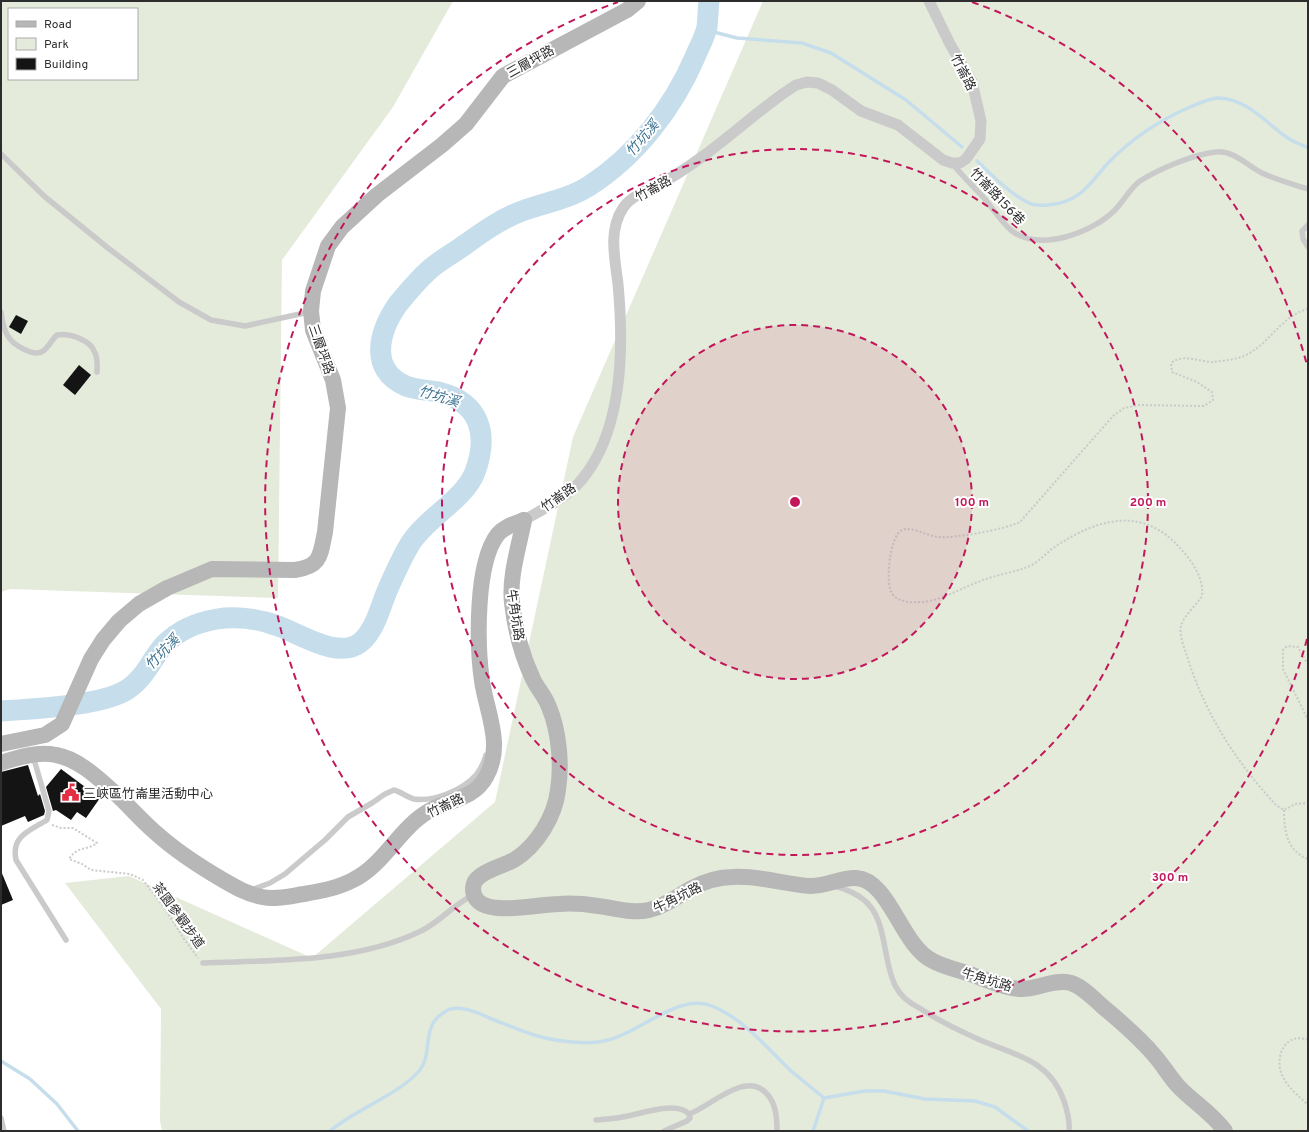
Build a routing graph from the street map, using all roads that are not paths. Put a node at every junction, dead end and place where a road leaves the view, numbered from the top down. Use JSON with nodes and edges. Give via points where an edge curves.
{"nodes":[{"id":1,"x":638,"y":1,"type":"edge"},
{"id":2,"x":929,"y":1,"type":"edge"},
{"id":3,"x":1,"y":154,"type":"edge"},
{"id":4,"x":952,"y":163,"type":"junction"},
{"id":5,"x":1308,"y":189,"type":"edge"},
{"id":6,"x":1308,"y":225,"type":"edge"},
{"id":7,"x":1308,"y":248,"type":"edge"},
{"id":8,"x":311,"y":311,"type":"junction"},
{"id":9,"x":1,"y":312,"type":"edge"},
{"id":10,"x":97,"y":372,"type":"dead end"},
{"id":11,"x":524,"y":520,"type":"junction"},
{"id":12,"x":493,"y":730,"type":"junction"},
{"id":13,"x":1,"y":744,"type":"edge"},
{"id":14,"x":32,"y":754,"type":"junction"},
{"id":15,"x":1,"y":763,"type":"edge"},
{"id":16,"x":830,"y":884,"type":"junction"},
{"id":17,"x":245,"y":892,"type":"junction"},
{"id":18,"x":474,"y":894,"type":"junction"},
{"id":19,"x":66,"y":940,"type":"dead end"},
{"id":20,"x":203,"y":963,"type":"road end"},
{"id":21,"x":689,"y":1114,"type":"junction"},
{"id":22,"x":1,"y":1118,"type":"edge"},
{"id":23,"x":596,"y":1120,"type":"dead end"},
{"id":24,"x":4,"y":1131,"type":"edge"},
{"id":25,"x":664,"y":1131,"type":"edge"},
{"id":26,"x":777,"y":1131,"type":"edge"},
{"id":27,"x":1069,"y":1131,"type":"edge"},
{"id":28,"x":1225,"y":1131,"type":"edge"}],
"edges":[{"from":1,"to":8,"type":"street","name":"三層坪路","via":[[627,10],[503,76],[457,133],[377,194],[342,226],[328,246],[313,292]]},
{"from":2,"to":4,"type":"street","name":"竹崙路","via":[[972,82],[980,110],[980,138],[966,159],[960,163]]},
{"from":3,"to":8,"type":"lane","via":[[44,196],[108,248],[179,302],[211,320],[245,326]]},
{"from":4,"to":5,"type":"lane","name":"竹崙路156巷","via":[[1012,231],[1030,240],[1050,240],[1076,234],[1100,222],[1115,210],[1140,181],[1199,155],[1218,152],[1230,154],[1261,172]]},
{"from":4,"to":11,"type":"street","name":"竹崙路","via":[[943,160],[898,125],[861,111],[818,83],[807,82],[796,85],[773,101],[697,162],[633,198],[623,207],[613,235],[619,301],[620,366],[616,396],[604,442],[590,470],[576,486],[563,497]]},
{"from":6,"to":7,"type":"lane","via":[[1302,231]]},
{"from":8,"to":13,"type":"street","name":"三層坪路","via":[[313,330],[333,380],[338,408],[325,532],[322,550],[316,562],[308,568],[295,570],[212,569],[139,604],[119,621],[103,640],[89,663],[62,724],[45,735]]},
{"from":9,"to":10,"type":"lane","via":[[8,337],[14,344],[37,353],[43,352],[58,335],[75,337],[90,344],[95,351]]},
{"from":11,"to":12,"type":"street","name":"竹崙路","via":[[507,526],[497,535],[483,577],[478,650],[482,683]]},
{"from":11,"to":18,"type":"street","name":"牛角坑路","via":[[511,584],[512,605],[524,657],[534,682],[548,702],[555,723],[559,754],[559,790],[553,810],[531,846],[512,861],[477,877],[473,885]]},
{"from":12,"to":17,"type":"lane","via":[[483,764],[468,783],[456,790],[429,798],[412,798],[398,791],[389,791],[348,817],[326,840],[285,874],[270,883]]},
{"from":12,"to":17,"type":"street","name":"竹崙路","via":[[494,755],[487,777],[476,790],[429,810],[416,820],[367,873],[327,890],[298,895],[277,898]]},
{"from":14,"to":15,"type":"street","name":"竹崙路"},
{"from":14,"to":17,"type":"street","name":"竹崙路","via":[[56,755],[90,772],[171,846]]},
{"from":14,"to":19,"type":"lane","via":[[49,811],[47,820],[18,839],[14,849],[16,860]]},
{"from":16,"to":18,"type":"street","name":"牛角坑路","via":[[813,886],[735,876],[693,887],[666,904],[630,912],[597,906],[562,904],[487,907],[478,902]]},
{"from":16,"to":27,"type":"lane","via":[[852,892],[866,901],[876,917],[883,937],[890,973],[896,988],[905,999],[974,1037],[1031,1061],[1048,1073],[1060,1090],[1066,1108]]},
{"from":16,"to":28,"type":"street","name":"牛角坑路","via":[[851,878],[864,879],[877,888],[920,954],[934,962],[1020,989],[1063,981],[1073,983],[1131,1031],[1154,1054],[1178,1086],[1217,1120]]},
{"from":18,"to":20,"type":"lane","via":[[422,930],[391,942],[309,958]]},
{"from":21,"to":23,"type":"lane","via":[[681,1110],[657,1109]]},
{"from":21,"to":25,"type":"lane","via":[[690,1118],[687,1121]]},
{"from":21,"to":26,"type":"lane","via":[[699,1111],[728,1092],[750,1086],[769,1095],[776,1112]]},
{"from":22,"to":24,"type":"lane"}]}
